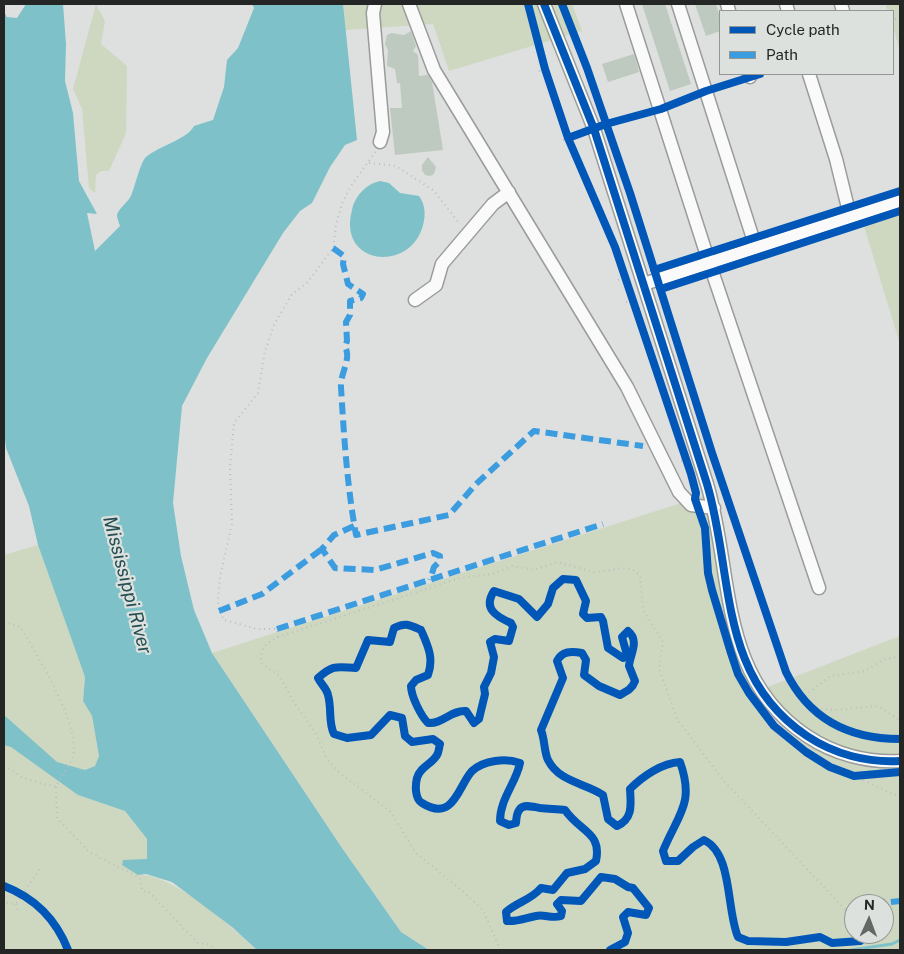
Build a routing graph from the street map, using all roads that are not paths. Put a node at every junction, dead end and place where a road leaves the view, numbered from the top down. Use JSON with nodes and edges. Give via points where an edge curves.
{"nodes":[{"id":1,"x":375,"y":4,"type":"edge"},
{"id":2,"x":409,"y":4,"type":"edge"},
{"id":3,"x":544,"y":4,"type":"edge"},
{"id":4,"x":626,"y":4,"type":"edge"},
{"id":5,"x":678,"y":4,"type":"edge"},
{"id":6,"x":809,"y":75,"type":"edge"},
{"id":7,"x":380,"y":142,"type":"road end"},
{"id":8,"x":508,"y":192,"type":"junction"},
{"id":9,"x":900,"y":201,"type":"edge"},
{"id":10,"x":850,"y":216,"type":"junction"},
{"id":11,"x":756,"y":248,"type":"junction"},
{"id":12,"x":709,"y":262,"type":"junction"},
{"id":13,"x":642,"y":278,"type":"junction"},
{"id":14,"x":415,"y":300,"type":"dead end"},
{"id":15,"x":714,"y":508,"type":"junction"},
{"id":16,"x":819,"y":588,"type":"dead end"},
{"id":17,"x":900,"y":765,"type":"edge"}],
"edges":[{"from":1,"to":7,"type":"street","via":[[383,132]]},
{"from":2,"to":8,"type":"street","via":[[434,70]]},
{"from":3,"to":13,"type":"street","via":[[594,129]]},
{"from":4,"to":12,"type":"street"},
{"from":5,"to":11,"type":"street"},
{"from":6,"to":10,"type":"street"},
{"from":8,"to":14,"type":"street","via":[[493,204],[442,264],[436,285]]},
{"from":8,"to":15,"type":"street","via":[[627,387],[679,492],[691,505]]},
{"from":9,"to":10,"type":"street"},
{"from":10,"to":11,"type":"street"},
{"from":11,"to":12,"type":"street"},
{"from":12,"to":13,"type":"street"},
{"from":12,"to":16,"type":"street"},
{"from":13,"to":15,"type":"street","via":[[689,461]]},
{"from":15,"to":17,"type":"street","via":[[741,652],[766,699],[795,728],[828,748]]}]}
